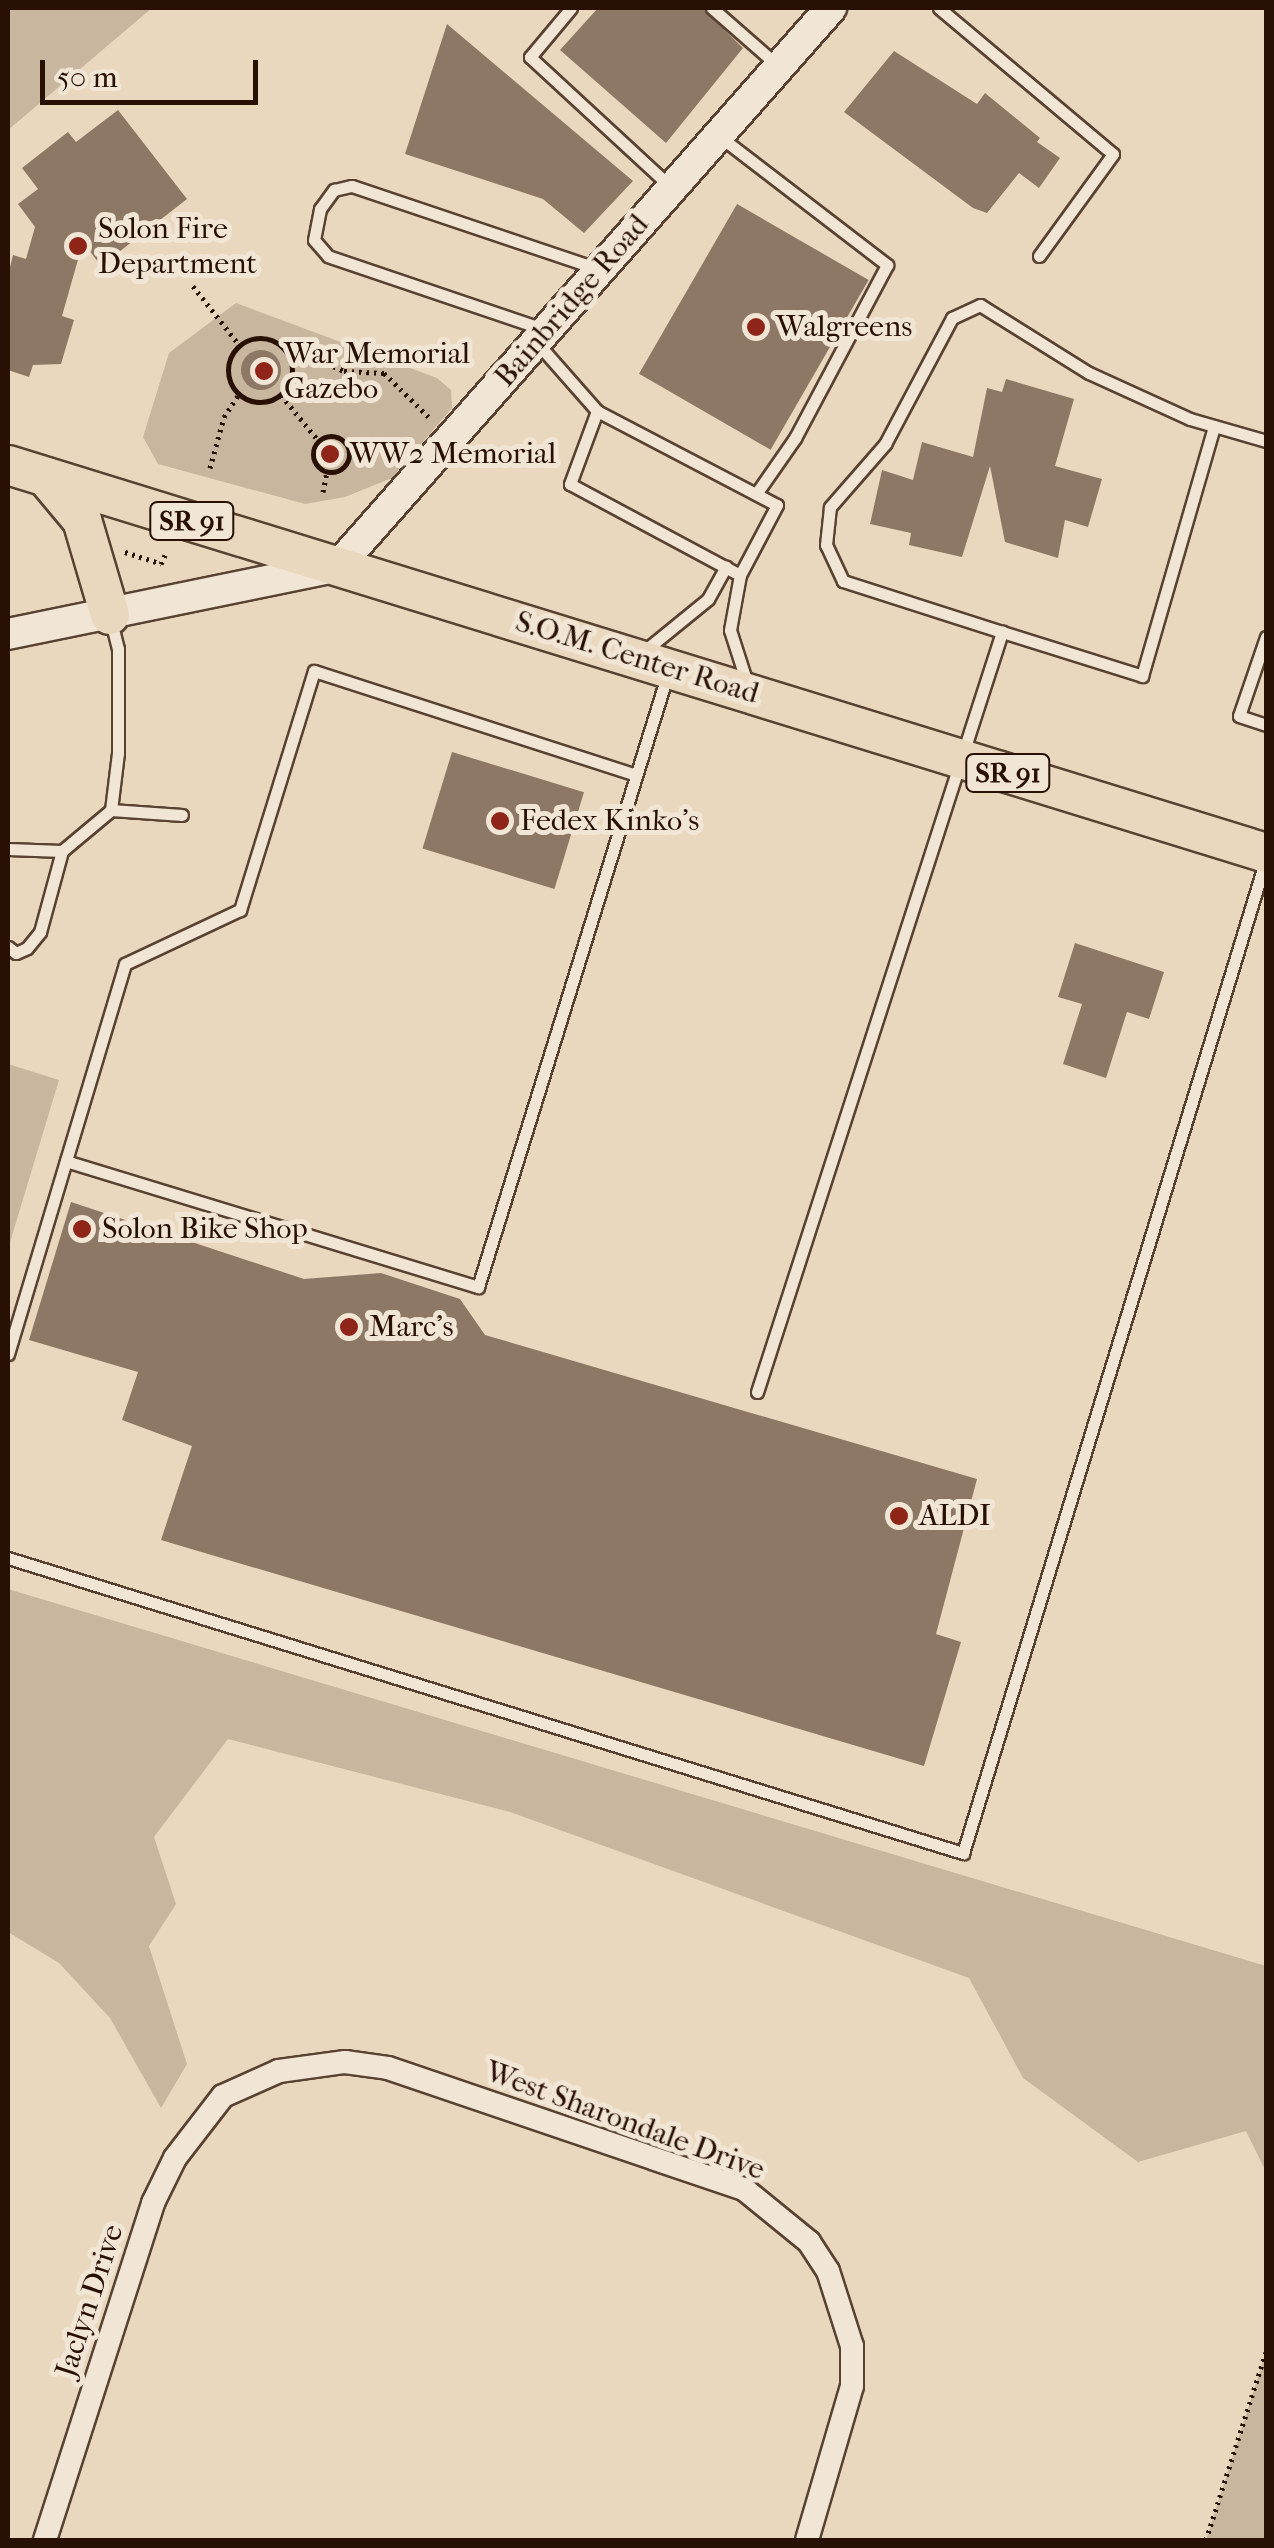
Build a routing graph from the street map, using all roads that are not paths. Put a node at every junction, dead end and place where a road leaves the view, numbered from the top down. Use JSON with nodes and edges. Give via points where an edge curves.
{"nodes":[{"id":1,"x":571,"y":8,"type":"edge"},
{"id":2,"x":712,"y":8,"type":"edge"},
{"id":3,"x":832,"y":8,"type":"edge"},
{"id":4,"x":939,"y":8,"type":"edge"},
{"id":5,"x":779,"y":67,"type":"junction"},
{"id":6,"x":718,"y":136,"type":"junction"},
{"id":7,"x":672,"y":188,"type":"junction"},
{"id":8,"x":1039,"y":256,"type":"dead end"},
{"id":9,"x":600,"y":270,"type":"junction"},
{"id":10,"x":541,"y":336,"type":"junction"},
{"id":11,"x":597,"y":411,"type":"junction"},
{"id":12,"x":1214,"y":426,"type":"junction"},
{"id":13,"x":1266,"y":441,"type":"edge"},
{"id":14,"x":8,"y":465,"type":"edge"},
{"id":15,"x":46,"y":477,"type":"junction"},
{"id":16,"x":756,"y":494,"type":"junction"},
{"id":17,"x":338,"y":566,"type":"junction"},
{"id":18,"x":726,"y":567,"type":"junction"},
{"id":19,"x":740,"y":575,"type":"junction"},
{"id":20,"x":110,"y":615,"type":"junction"},
{"id":21,"x":1002,"y":632,"type":"junction"},
{"id":22,"x":8,"y":634,"type":"edge"},
{"id":23,"x":1266,"y":637,"type":"edge"},
{"id":24,"x":652,"y":663,"type":"junction"},
{"id":25,"x":750,"y":693,"type":"junction"},
{"id":26,"x":1266,"y":725,"type":"edge"},
{"id":27,"x":960,"y":758,"type":"junction"},
{"id":28,"x":636,"y":774,"type":"junction"},
{"id":29,"x":111,"y":810,"type":"junction"},
{"id":30,"x":182,"y":815,"type":"dead end"},
{"id":31,"x":8,"y":849,"type":"edge"},
{"id":32,"x":62,"y":852,"type":"junction"},
{"id":33,"x":1266,"y":856,"type":"edge"},
{"id":34,"x":8,"y":947,"type":"edge"},
{"id":35,"x":66,"y":1161,"type":"junction"},
{"id":36,"x":8,"y":1354,"type":"edge"},
{"id":37,"x":757,"y":1392,"type":"dead end"},
{"id":38,"x":8,"y":1558,"type":"edge"},
{"id":39,"x":223,"y":2096,"type":"joint"},
{"id":40,"x":44,"y":2540,"type":"edge"},
{"id":41,"x":808,"y":2540,"type":"edge"}],
"edges":[{"from":1,"to":7,"type":"lane","via":[[530,57]]},
{"from":2,"to":5,"type":"lane"},
{"from":3,"to":5,"type":"street","name":"Bainbridge Road"},
{"from":4,"to":8,"type":"lane","via":[[1113,154]]},
{"from":5,"to":6,"type":"street","name":"Bainbridge Road"},
{"from":6,"to":7,"type":"street","name":"Bainbridge Road"},
{"from":6,"to":16,"type":"lane","via":[[886,265],[795,438]]},
{"from":7,"to":9,"type":"street","name":"Bainbridge Road"},
{"from":9,"to":10,"type":"street","name":"Bainbridge Road"},
{"from":9,"to":10,"type":"lane","via":[[352,186],[334,190],[320,209],[314,240],[328,256]]},
{"from":10,"to":11,"type":"lane"},
{"from":10,"to":17,"type":"street","name":"Bainbridge Road"},
{"from":11,"to":16,"type":"lane"},
{"from":11,"to":18,"type":"lane","via":[[570,484]]},
{"from":12,"to":13,"type":"lane"},
{"from":12,"to":21,"type":"lane","via":[[1142,676]]},
{"from":12,"to":21,"type":"lane","via":[[1088,373],[980,305],[952,318],[885,444],[830,507],[826,544],[843,581]]},
{"from":14,"to":15,"type":"main road","name":"S.O.M. Center Road","number":"SR 91"},
{"from":15,"to":17,"type":"main road","name":"S.O.M. Center Road","number":"SR 91"},
{"from":15,"to":20,"type":"main road","via":[[82,520]]},
{"from":16,"to":19,"type":"lane","via":[[778,505]]},
{"from":17,"to":20,"type":"street"},
{"from":17,"to":24,"type":"main road","name":"S.O.M. Center Road","number":"SR 91"},
{"from":18,"to":19,"type":"lane"},
{"from":18,"to":24,"type":"lane"},
{"from":19,"to":25,"type":"lane","via":[[730,636]]},
{"from":20,"to":22,"type":"street"},
{"from":20,"to":29,"type":"lane","via":[[118,649]]},
{"from":21,"to":27,"type":"lane"},
{"from":23,"to":26,"type":"lane","via":[[1239,716]]},
{"from":24,"to":25,"type":"main road","name":"S.O.M. Center Road","number":"SR 91"},
{"from":24,"to":28,"type":"lane"},
{"from":25,"to":27,"type":"main road","name":"S.O.M. Center Road","number":"SR 91"},
{"from":27,"to":33,"type":"main road","name":"S.O.M. Center Road","number":"SR 91"},
{"from":27,"to":37,"type":"lane"},
{"from":28,"to":35,"type":"lane","via":[[314,671],[240,910],[125,964]]},
{"from":28,"to":35,"type":"lane","via":[[478,1287]]},
{"from":29,"to":30,"type":"lane"},
{"from":29,"to":32,"type":"lane"},
{"from":31,"to":32,"type":"lane"},
{"from":32,"to":34,"type":"lane","via":[[40,932],[28,948],[16,953]]},
{"from":33,"to":38,"type":"lane","via":[[963,1852]]},
{"from":35,"to":36,"type":"lane"},
{"from":39,"to":40,"type":"street","name":"Jaclyn Drive","via":[[194,2128],[153,2202]]},
{"from":39,"to":41,"type":"street","name":"West Sharondale Drive","via":[[252,2080],[310,2065],[388,2068],[744,2190],[780,2213],[828,2272],[852,2346],[843,2429]]}]}
